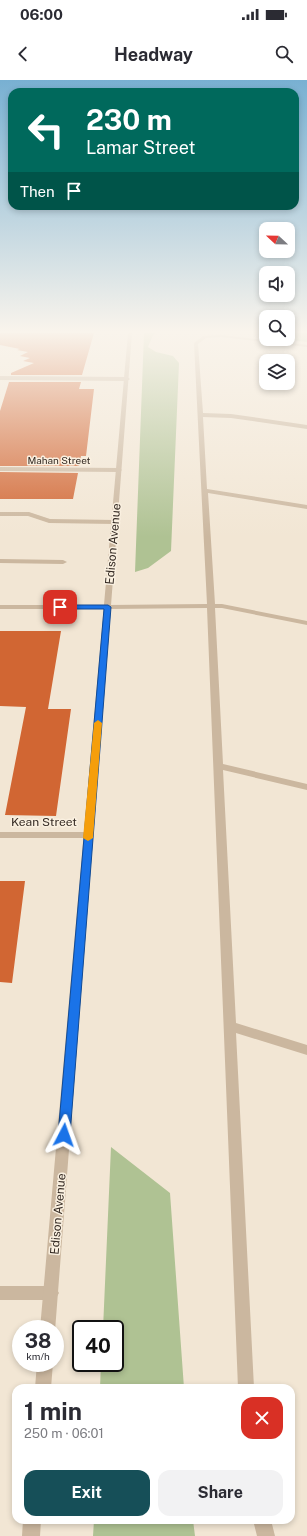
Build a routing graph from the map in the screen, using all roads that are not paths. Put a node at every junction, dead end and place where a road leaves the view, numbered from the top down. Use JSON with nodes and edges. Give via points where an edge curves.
{"nodes":[{"id":1,"x":125,"y":401,"type":"edge"},
{"id":2,"x":199,"y":401,"type":"edge"},
{"id":3,"x":200,"y":415,"type":"junction"},
{"id":4,"x":307,"y":427,"type":"edge"},
{"id":5,"x":0,"y":470,"type":"edge"},
{"id":6,"x":119,"y":470,"type":"junction"},
{"id":7,"x":204,"y":490,"type":"junction"},
{"id":8,"x":307,"y":507,"type":"edge"},
{"id":9,"x":0,"y":514,"type":"edge"},
{"id":10,"x":115,"y":522,"type":"junction"},
{"id":11,"x":0,"y":561,"type":"edge"},
{"id":12,"x":63,"y":562,"type":"dead end"},
{"id":13,"x":210,"y":606,"type":"junction"},
{"id":14,"x":0,"y":607,"type":"edge"},
{"id":15,"x":108,"y":607,"type":"junction"},
{"id":16,"x":307,"y":623,"type":"edge"},
{"id":17,"x":218,"y":766,"type":"junction"},
{"id":18,"x":307,"y":787,"type":"edge"},
{"id":19,"x":0,"y":835,"type":"edge"},
{"id":20,"x":88,"y":836,"type":"junction"},
{"id":21,"x":230,"y":1026,"type":"junction"},
{"id":22,"x":307,"y":1050,"type":"edge"},
{"id":23,"x":0,"y":1293,"type":"edge"},
{"id":24,"x":51,"y":1293,"type":"junction"},
{"id":25,"x":49,"y":1320,"type":"edge"},
{"id":26,"x":44,"y":1372,"type":"edge"},
{"id":27,"x":43,"y":1384,"type":"edge"},
{"id":28,"x":246,"y":1384,"type":"edge"},
{"id":29,"x":32,"y":1524,"type":"edge"},
{"id":30,"x":263,"y":1524,"type":"edge"},
{"id":31,"x":31,"y":1536,"type":"edge"},
{"id":32,"x":266,"y":1536,"type":"edge"}],
"edges":[{"from":1,"to":6,"type":"street","name":"Edison Avenue"},
{"from":2,"to":3,"type":"street"},
{"from":3,"to":4,"type":"street","via":[[231,416]]},
{"from":3,"to":7,"type":"street"},
{"from":5,"to":6,"type":"street","name":"Mahan Street"},
{"from":6,"to":10,"type":"street","name":"Edison Avenue"},
{"from":7,"to":8,"type":"street"},
{"from":7,"to":13,"type":"street"},
{"from":9,"to":10,"type":"street","via":[[29,514],[49,521]]},
{"from":10,"to":15,"type":"street","name":"Edison Avenue"},
{"from":11,"to":12,"type":"street"},
{"from":13,"to":15,"type":"street"},
{"from":13,"to":16,"type":"street","via":[[222,606]]},
{"from":13,"to":17,"type":"street"},
{"from":14,"to":15,"type":"street"},
{"from":15,"to":20,"type":"street","name":"Edison Avenue"},
{"from":17,"to":18,"type":"street"},
{"from":17,"to":21,"type":"street"},
{"from":19,"to":20,"type":"street","name":"Kean Street"},
{"from":20,"to":24,"type":"street","name":"Edison Avenue"},
{"from":21,"to":22,"type":"street"},
{"from":21,"to":28,"type":"street"},
{"from":23,"to":24,"type":"street"},
{"from":24,"to":25,"type":"street","name":"Edison Avenue"},
{"from":26,"to":27,"type":"street"},
{"from":29,"to":31,"type":"street"},
{"from":30,"to":32,"type":"street"}]}
